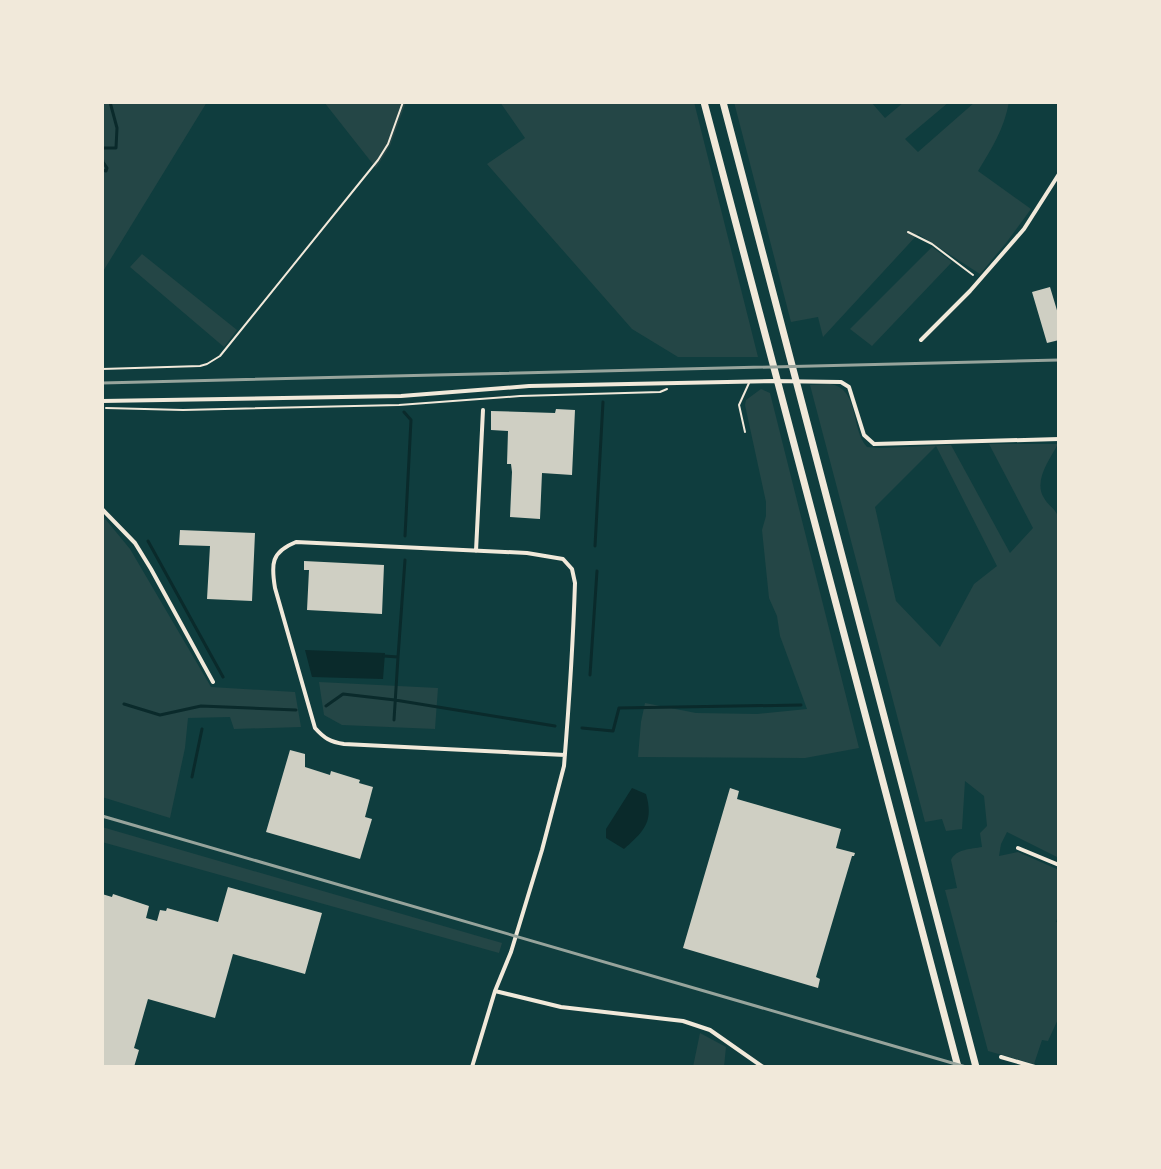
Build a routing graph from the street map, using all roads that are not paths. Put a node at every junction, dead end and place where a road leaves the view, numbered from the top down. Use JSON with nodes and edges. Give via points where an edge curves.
{"nodes":[{"id":1,"x":704,"y":102,"type":"edge"},
{"id":2,"x":723,"y":102,"type":"edge"},
{"id":3,"x":1059,"y":174,"type":"edge"},
{"id":4,"x":921,"y":340,"type":"dead end"},
{"id":5,"x":750,"y":382,"type":"junction"},
{"id":6,"x":102,"y":401,"type":"edge"},
{"id":7,"x":483,"y":410,"type":"dead end"},
{"id":8,"x":745,"y":432,"type":"dead end"},
{"id":9,"x":1059,"y":439,"type":"edge"},
{"id":10,"x":102,"y":509,"type":"edge"},
{"id":11,"x":476,"y":551,"type":"junction"},
{"id":12,"x":213,"y":682,"type":"dead end"},
{"id":13,"x":565,"y":755,"type":"junction"},
{"id":14,"x":1018,"y":848,"type":"dead end"},
{"id":15,"x":1059,"y":865,"type":"edge"},
{"id":16,"x":495,"y":991,"type":"junction"},
{"id":17,"x":1001,"y":1057,"type":"dead end"},
{"id":18,"x":472,"y":1067,"type":"edge"},
{"id":19,"x":763,"y":1067,"type":"edge"},
{"id":20,"x":958,"y":1067,"type":"edge"},
{"id":21,"x":976,"y":1067,"type":"edge"},
{"id":22,"x":1035,"y":1067,"type":"edge"}],
"edges":[{"from":1,"to":20,"type":"highway"},
{"from":2,"to":21,"type":"highway"},
{"from":3,"to":4,"type":"street","via":[[1024,229]]},
{"from":5,"to":6,"type":"street"},
{"from":5,"to":8,"type":"lane","via":[[739,405]]},
{"from":5,"to":9,"type":"street","via":[[841,382],[849,387],[864,435],[874,444]]},
{"from":7,"to":11,"type":"street"},
{"from":10,"to":12,"type":"street","via":[[135,543]]},
{"from":11,"to":13,"type":"street","via":[[551,556],[572,569]]},
{"from":11,"to":13,"type":"street","via":[[296,542],[283,547],[272,573],[315,728],[331,742],[344,744]]},
{"from":13,"to":16,"type":"street","via":[[542,850]]},
{"from":14,"to":15,"type":"street"},
{"from":16,"to":18,"type":"street"},
{"from":16,"to":19,"type":"street","via":[[561,1007],[683,1021],[710,1030]]},
{"from":17,"to":22,"type":"street"}]}
